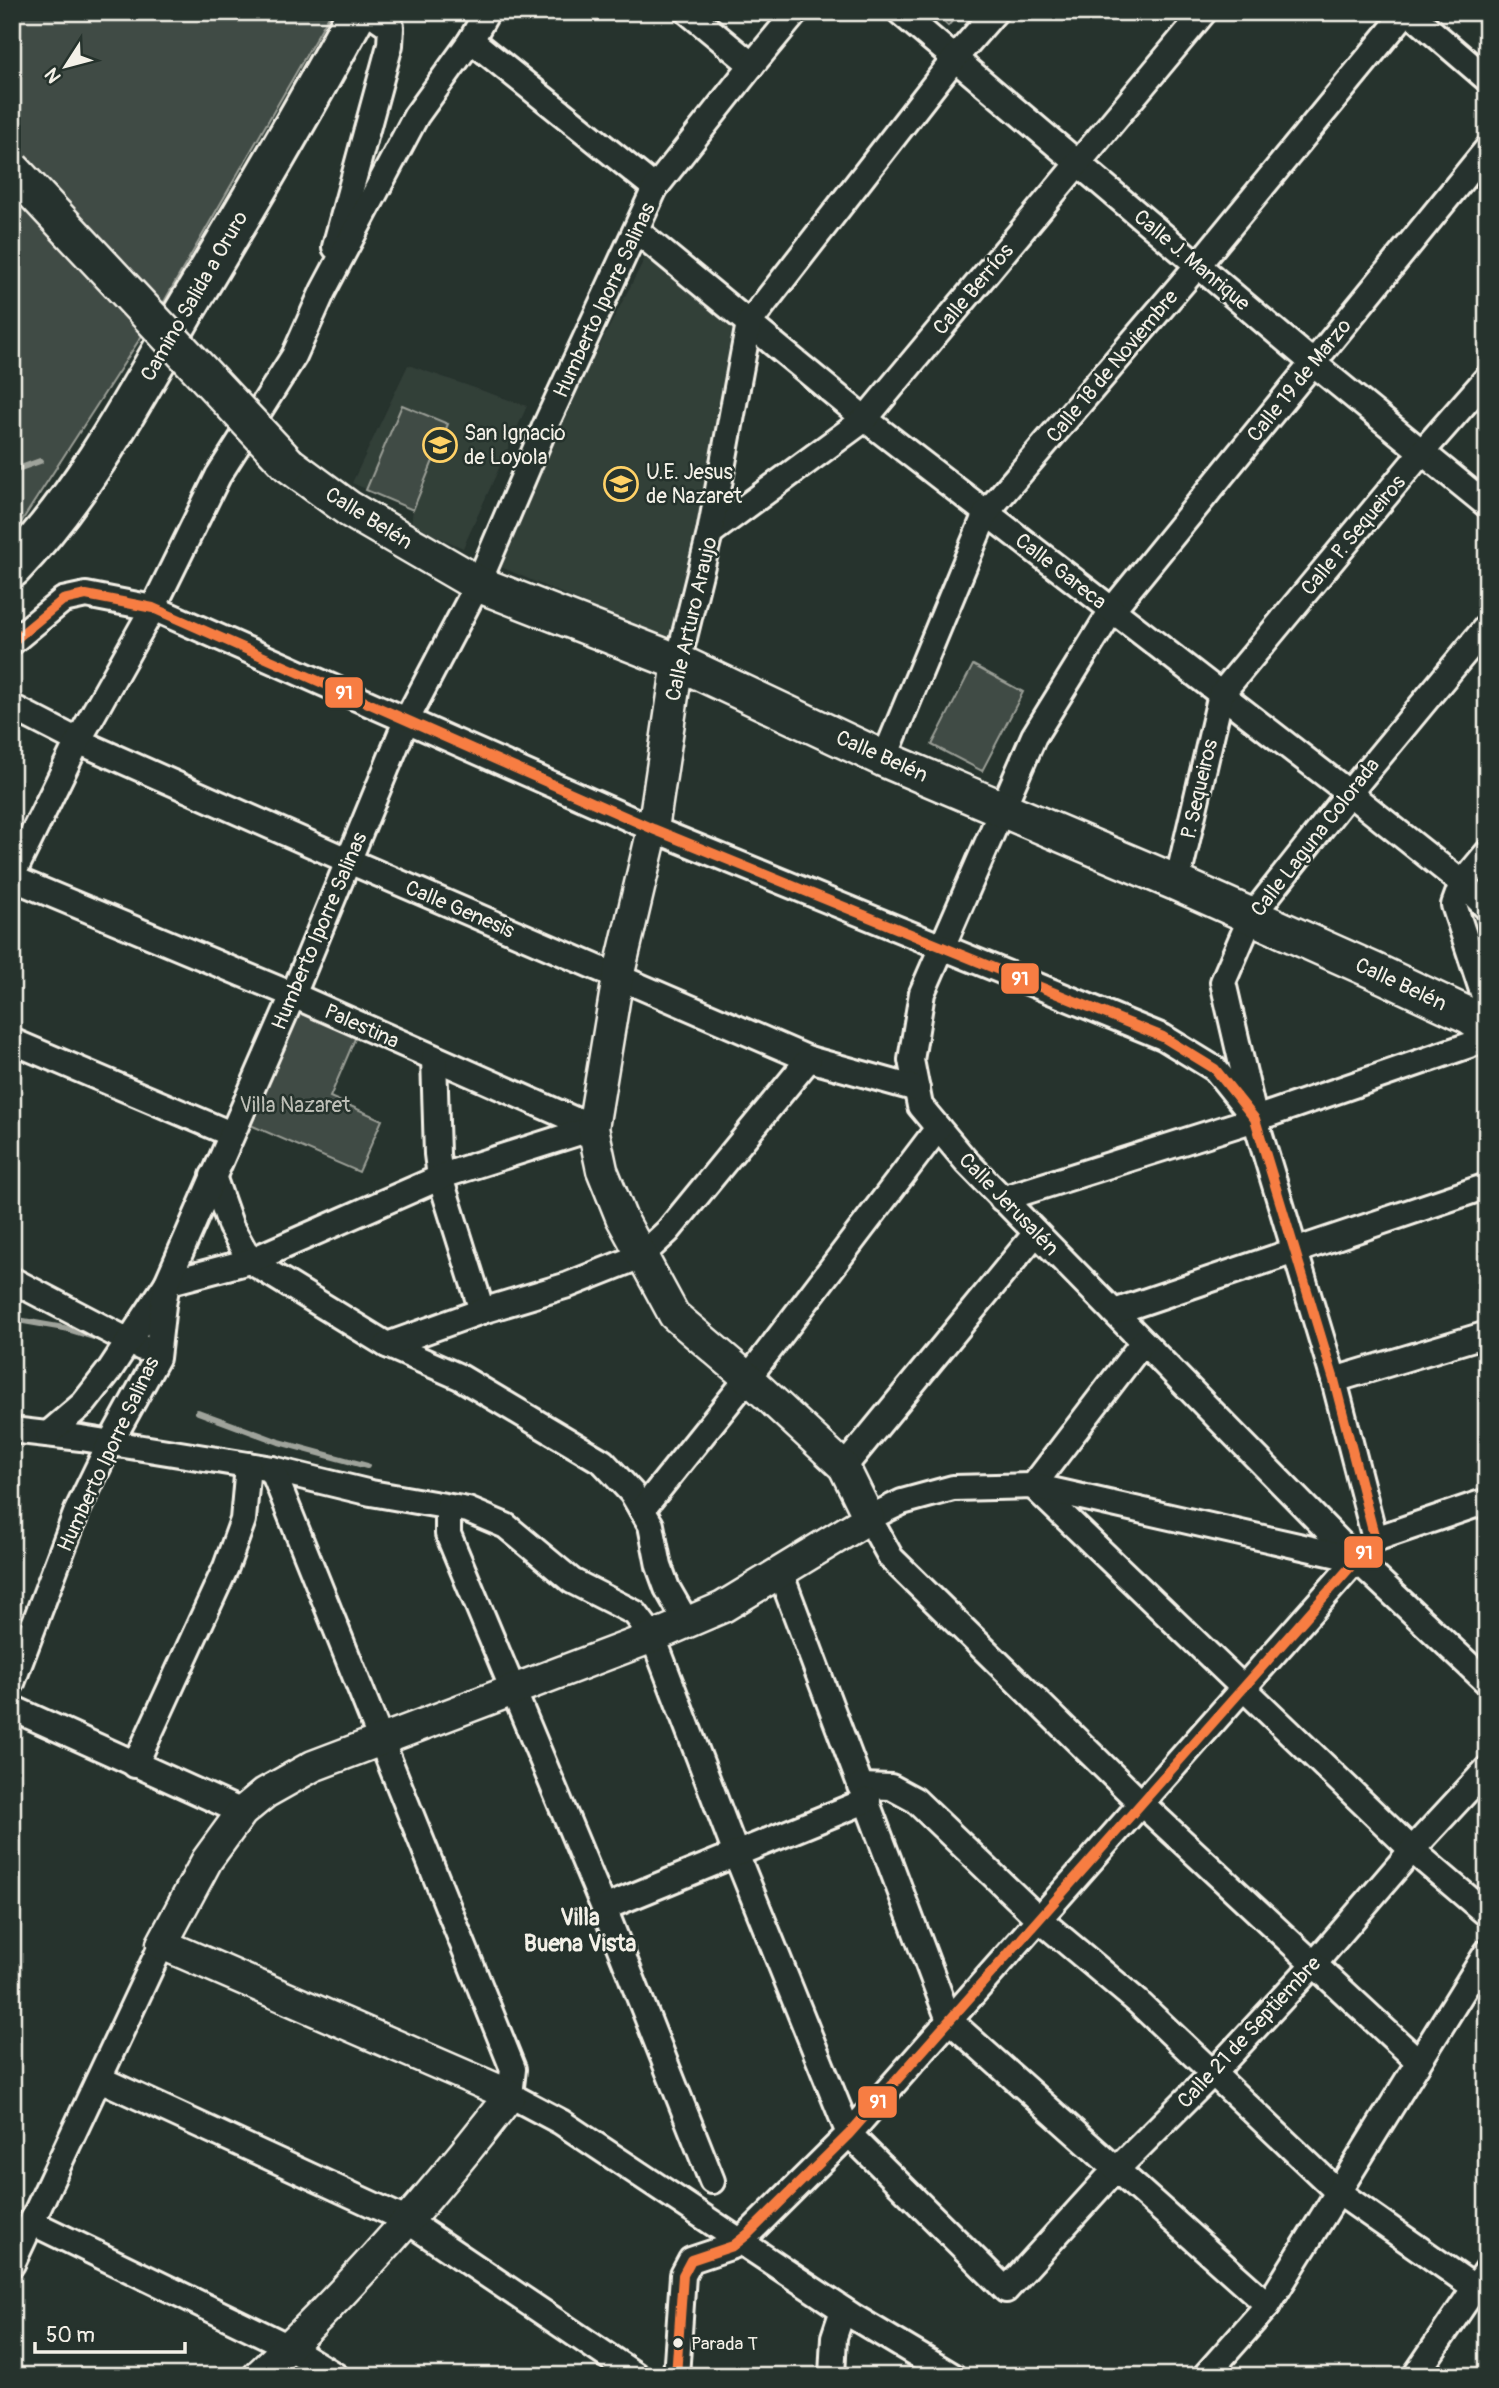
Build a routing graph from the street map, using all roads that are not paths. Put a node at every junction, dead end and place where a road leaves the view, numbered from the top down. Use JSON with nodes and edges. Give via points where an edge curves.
{"nodes":[{"id":1,"x":357,"y":12,"type":"edge"},
{"id":2,"x":369,"y":12,"type":"edge"},
{"id":3,"x":487,"y":12,"type":"edge"},
{"id":4,"x":688,"y":12,"type":"edge"},
{"id":5,"x":796,"y":12,"type":"edge"},
{"id":6,"x":900,"y":12,"type":"edge"},
{"id":7,"x":995,"y":12,"type":"edge"},
{"id":8,"x":1204,"y":12,"type":"edge"},
{"id":9,"x":1407,"y":12,"type":"edge"},
{"id":10,"x":471,"y":40,"type":"junction"},
{"id":11,"x":955,"y":58,"type":"junction"},
{"id":12,"x":752,"y":65,"type":"junction"},
{"id":13,"x":1487,"y":79,"type":"edge"},
{"id":14,"x":1487,"y":149,"type":"edge"},
{"id":15,"x":1077,"y":162,"type":"junction"},
{"id":16,"x":12,"y":169,"type":"edge"},
{"id":17,"x":655,"y":188,"type":"junction"},
{"id":18,"x":637,"y":231,"type":"junction"},
{"id":19,"x":1198,"y":265,"type":"junction"},
{"id":20,"x":323,"y":291,"type":"junction"},
{"id":21,"x":749,"y":323,"type":"junction"},
{"id":22,"x":1313,"y":363,"type":"junction"},
{"id":23,"x":1487,"y":378,"type":"edge"},
{"id":24,"x":865,"y":419,"type":"junction"},
{"id":25,"x":1422,"y":452,"type":"junction"},
{"id":26,"x":1487,"y":505,"type":"edge"},
{"id":27,"x":986,"y":513,"type":"junction"},
{"id":28,"x":710,"y":533,"type":"junction"},
{"id":29,"x":12,"y":568,"type":"edge"},
{"id":30,"x":478,"y":584,"type":"junction"},
{"id":31,"x":153,"y":608,"type":"junction"},
{"id":32,"x":1112,"y":610,"type":"junction"},
{"id":33,"x":1487,"y":626,"type":"edge"},
{"id":34,"x":12,"y":642,"type":"edge"},
{"id":35,"x":678,"y":662,"type":"junction"},
{"id":36,"x":1221,"y":694,"type":"junction"},
{"id":37,"x":12,"y":707,"type":"edge"},
{"id":38,"x":406,"y":721,"type":"junction"},
{"id":39,"x":78,"y":741,"type":"junction"},
{"id":40,"x":884,"y":759,"type":"junction"},
{"id":41,"x":1349,"y":793,"type":"junction"},
{"id":42,"x":1002,"y":809,"type":"junction"},
{"id":43,"x":653,"y":829,"type":"junction"},
{"id":44,"x":1487,"y":853,"type":"edge"},
{"id":45,"x":349,"y":862,"type":"junction"},
{"id":46,"x":12,"y":877,"type":"edge"},
{"id":47,"x":1177,"y":883,"type":"junction"},
{"id":48,"x":1462,"y":883,"type":"junction"},
{"id":49,"x":1487,"y":908,"type":"edge"},
{"id":50,"x":1251,"y":917,"type":"junction"},
{"id":51,"x":942,"y":947,"type":"junction"},
{"id":52,"x":618,"y":976,"type":"junction"},
{"id":53,"x":293,"y":995,"type":"junction"},
{"id":54,"x":1487,"y":1005,"type":"edge"},
{"id":55,"x":1487,"y":1028,"type":"edge"},
{"id":56,"x":1487,"y":1039,"type":"edge"},
{"id":57,"x":12,"y":1041,"type":"edge"},
{"id":58,"x":434,"y":1058,"type":"junction"},
{"id":59,"x":810,"y":1059,"type":"junction"},
{"id":60,"x":917,"y":1089,"type":"junction"},
{"id":61,"x":1255,"y":1119,"type":"junction"},
{"id":62,"x":593,"y":1128,"type":"junction"},
{"id":63,"x":938,"y":1128,"type":"junction"},
{"id":64,"x":231,"y":1134,"type":"junction"},
{"id":65,"x":214,"y":1175,"type":"junction"},
{"id":66,"x":440,"y":1177,"type":"junction"},
{"id":67,"x":1487,"y":1186,"type":"edge"},
{"id":68,"x":1002,"y":1199,"type":"junction"},
{"id":69,"x":1036,"y":1233,"type":"junction"},
{"id":70,"x":1296,"y":1251,"type":"junction"},
{"id":71,"x":641,"y":1256,"type":"junction"},
{"id":72,"x":250,"y":1261,"type":"junction"},
{"id":73,"x":12,"y":1280,"type":"edge"},
{"id":74,"x":167,"y":1283,"type":"junction"},
{"id":75,"x":482,"y":1311,"type":"junction"},
{"id":76,"x":1114,"y":1312,"type":"junction"},
{"id":77,"x":1487,"y":1334,"type":"edge"},
{"id":78,"x":129,"y":1339,"type":"junction"},
{"id":79,"x":1143,"y":1342,"type":"junction"},
{"id":80,"x":387,"y":1345,"type":"junction"},
{"id":81,"x":157,"y":1358,"type":"junction"},
{"id":82,"x":748,"y":1378,"type":"junction"},
{"id":83,"x":1334,"y":1380,"type":"junction"},
{"id":84,"x":12,"y":1430,"type":"edge"},
{"id":85,"x":48,"y":1434,"type":"junction"},
{"id":86,"x":109,"y":1444,"type":"junction"},
{"id":87,"x":260,"y":1467,"type":"junction"},
{"id":88,"x":844,"y":1468,"type":"junction"},
{"id":89,"x":1033,"y":1486,"type":"junction"},
{"id":90,"x":1487,"y":1501,"type":"edge"},
{"id":91,"x":448,"y":1507,"type":"junction"},
{"id":92,"x":642,"y":1510,"type":"junction"},
{"id":93,"x":869,"y":1518,"type":"junction"},
{"id":94,"x":1375,"y":1539,"type":"junction"},
{"id":95,"x":1356,"y":1559,"type":"junction"},
{"id":96,"x":780,"y":1572,"type":"junction"},
{"id":97,"x":687,"y":1623,"type":"junction"},
{"id":98,"x":653,"y":1637,"type":"junction"},
{"id":99,"x":1487,"y":1682,"type":"edge"},
{"id":100,"x":12,"y":1683,"type":"edge"},
{"id":101,"x":1243,"y":1688,"type":"junction"},
{"id":102,"x":514,"y":1690,"type":"junction"},
{"id":103,"x":12,"y":1708,"type":"edge"},
{"id":104,"x":381,"y":1740,"type":"junction"},
{"id":105,"x":135,"y":1765,"type":"junction"},
{"id":106,"x":1487,"y":1769,"type":"edge"},
{"id":107,"x":864,"y":1793,"type":"junction"},
{"id":108,"x":1141,"y":1803,"type":"junction"},
{"id":109,"x":242,"y":1812,"type":"junction"},
{"id":110,"x":1412,"y":1850,"type":"junction"},
{"id":111,"x":736,"y":1854,"type":"junction"},
{"id":112,"x":604,"y":1909,"type":"junction"},
{"id":113,"x":1487,"y":1914,"type":"edge"},
{"id":114,"x":1039,"y":1919,"type":"junction"},
{"id":115,"x":162,"y":1944,"type":"junction"},
{"id":116,"x":1487,"y":1952,"type":"edge"},
{"id":117,"x":1315,"y":1963,"type":"junction"},
{"id":118,"x":949,"y":2020,"type":"junction"},
{"id":119,"x":1418,"y":2061,"type":"junction"},
{"id":120,"x":1213,"y":2073,"type":"junction"},
{"id":121,"x":100,"y":2079,"type":"junction"},
{"id":122,"x":510,"y":2095,"type":"junction"},
{"id":123,"x":849,"y":2134,"type":"junction"},
{"id":124,"x":1116,"y":2170,"type":"junction"},
{"id":125,"x":712,"y":2181,"type":"dead end"},
{"id":126,"x":1338,"y":2192,"type":"junction"},
{"id":127,"x":405,"y":2220,"type":"junction"},
{"id":128,"x":33,"y":2223,"type":"junction"},
{"id":129,"x":739,"y":2241,"type":"junction"},
{"id":130,"x":12,"y":2264,"type":"edge"},
{"id":131,"x":1481,"y":2279,"type":"edge"},
{"id":132,"x":1268,"y":2305,"type":"junction"},
{"id":133,"x":843,"y":2310,"type":"junction"},
{"id":134,"x":289,"y":2347,"type":"junction"},
{"id":135,"x":258,"y":2376,"type":"edge"},
{"id":136,"x":336,"y":2376,"type":"edge"},
{"id":137,"x":637,"y":2376,"type":"edge"},
{"id":138,"x":676,"y":2376,"type":"edge"},
{"id":139,"x":832,"y":2376,"type":"edge"},
{"id":140,"x":953,"y":2376,"type":"edge"},
{"id":141,"x":1205,"y":2376,"type":"edge"},
{"id":142,"x":1415,"y":2376,"type":"edge"}],
"edges":[{"from":1,"to":29,"type":"highway","name":"Camino Salida a Oruro","via":[[113,435],[41,538]]},
{"from":2,"to":20,"type":"street","via":[[391,27],[390,45]]},
{"from":3,"to":10,"type":"street"},
{"from":4,"to":12,"type":"street"},
{"from":5,"to":12,"type":"street","name":"Humberto Iporre Salinas"},
{"from":6,"to":11,"type":"street","name":"Calle J. Manrique"},
{"from":7,"to":11,"type":"street","name":"Calle Arturo Araujo"},
{"from":8,"to":15,"type":"street","name":"Calle Berríos"},
{"from":9,"to":13,"type":"street"},
{"from":9,"to":19,"type":"street","name":"Calle 18 de Noviembre"},
{"from":10,"to":17,"type":"street"},
{"from":10,"to":20,"type":"street","via":[[416,116]]},
{"from":11,"to":15,"type":"street","name":"Calle J. Manrique"},
{"from":11,"to":21,"type":"street","name":"Calle Arturo Araujo"},
{"from":12,"to":17,"type":"street","name":"Humberto Iporre Salinas"},
{"from":14,"to":22,"type":"street","name":"Calle 19 de Marzo"},
{"from":15,"to":19,"type":"street","name":"Calle J. Manrique"},
{"from":15,"to":24,"type":"street","name":"Calle Berríos"},
{"from":16,"to":30,"type":"main road","name":"Calle Belén","bridge":true,"via":[[288,464],[349,509]]},
{"from":17,"to":18,"type":"street","name":"Humberto Iporre Salinas"},
{"from":18,"to":21,"type":"street","name":"Calle Gareca"},
{"from":18,"to":30,"type":"street","name":"Humberto Iporre Salinas","via":[[547,422]]},
{"from":19,"to":22,"type":"street","name":"Calle J. Manrique"},
{"from":19,"to":27,"type":"street","name":"Calle 18 de Noviembre"},
{"from":20,"to":31,"type":"street","via":[[294,356],[218,476]]},
{"from":21,"to":24,"type":"street","name":"Calle Gareca"},
{"from":21,"to":28,"type":"street","name":"Calle Arturo Araujo"},
{"from":22,"to":25,"type":"street","name":"Calle J. Manrique"},
{"from":22,"to":32,"type":"street","name":"Calle 19 de Marzo"},
{"from":23,"to":25,"type":"street","name":"Calle P. Sequeiros"},
{"from":24,"to":27,"type":"street","name":"Calle Gareca"},
{"from":24,"to":28,"type":"street","name":"Calle Berríos"},
{"from":25,"to":26,"type":"street","name":"Calle J. Manrique"},
{"from":25,"to":36,"type":"street","name":"Calle P. Sequeiros"},
{"from":27,"to":32,"type":"street","name":"Calle Gareca"},
{"from":27,"to":40,"type":"street","name":"Calle 18 de Noviembre"},
{"from":28,"to":35,"type":"street","name":"Calle Arturo Araujo"},
{"from":30,"to":35,"type":"main road","name":"Calle Belén"},
{"from":30,"to":38,"type":"street","name":"Humberto Iporre Salinas"},
{"from":31,"to":34,"type":"street","via":[[86,595],[62,600]]},
{"from":31,"to":38,"type":"street"},
{"from":31,"to":39,"type":"street"},
{"from":32,"to":36,"type":"street","name":"Calle Gareca"},
{"from":32,"to":42,"type":"street","name":"Calle Jerusalén","via":[[1034,736]]},
{"from":33,"to":41,"type":"street","name":"Calle Laguna Colorada"},
{"from":35,"to":40,"type":"main road","name":"Calle Belén"},
{"from":35,"to":43,"type":"street","name":"Calle Arturo Araujo"},
{"from":36,"to":41,"type":"street","name":"Calle Gareca"},
{"from":36,"to":47,"type":"street","name":"P. Sequeiros"},
{"from":37,"to":39,"type":"street","name":"Calle Genesis"},
{"from":38,"to":43,"type":"street"},
{"from":38,"to":45,"type":"street","name":"Humberto Iporre Salinas"},
{"from":39,"to":45,"type":"street","name":"Calle Genesis"},
{"from":39,"to":46,"type":"street"},
{"from":40,"to":42,"type":"main road","name":"Calle Belén"},
{"from":41,"to":48,"type":"street","name":"Calle Gareca"},
{"from":41,"to":50,"type":"street","name":"Calle Laguna Colorada"},
{"from":42,"to":47,"type":"main road","name":"Calle Belén"},
{"from":42,"to":51,"type":"street","name":"Calle Jerusalén"},
{"from":43,"to":51,"type":"street"},
{"from":43,"to":52,"type":"street","name":"Calle Arturo Araujo"},
{"from":44,"to":48,"type":"street"},
{"from":45,"to":52,"type":"street","name":"Calle Genesis"},
{"from":45,"to":53,"type":"street","name":"Humberto Iporre Salinas"},
{"from":46,"to":53,"type":"street","name":"Palestina"},
{"from":47,"to":50,"type":"main road","name":"Calle Belén"},
{"from":48,"to":49,"type":"street","name":"Calle Gareca"},
{"from":48,"to":54,"type":"street","via":[[1454,905]]},
{"from":50,"to":55,"type":"main road","name":"Calle Belén","via":[[1470,1016]]},
{"from":50,"to":61,"type":"street","name":"Calle Laguna Colorada","via":[[1223,982]]},
{"from":51,"to":60,"type":"street","name":"Calle Jerusalén","via":[[922,993],[911,1060]]},
{"from":51,"to":61,"type":"street","via":[[1163,1037],[1215,1069]]},
{"from":52,"to":59,"type":"street","name":"Calle Genesis"},
{"from":52,"to":62,"type":"street","name":"Calle Arturo Araujo"},
{"from":53,"to":58,"type":"street","name":"Palestina"},
{"from":53,"to":64,"type":"street","name":"Humberto Iporre Salinas"},
{"from":56,"to":61,"type":"street"},
{"from":57,"to":64,"type":"street"},
{"from":58,"to":62,"type":"street","name":"Palestina"},
{"from":58,"to":66,"type":"street"},
{"from":59,"to":60,"type":"street","name":"Calle Genesis"},
{"from":59,"to":71,"type":"street","via":[[668,1231]]},
{"from":60,"to":63,"type":"street","name":"Calle Jerusalén","via":[[920,1106]]},
{"from":61,"to":68,"type":"street"},
{"from":61,"to":70,"type":"street","name":"Calle Laguna Colorada"},
{"from":62,"to":66,"type":"street"},
{"from":62,"to":71,"type":"street","name":"Calle Arturo Araujo","via":[[602,1170]]},
{"from":63,"to":68,"type":"street","name":"Calle Jerusalén"},
{"from":63,"to":82,"type":"street"},
{"from":64,"to":65,"type":"street","name":"Humberto Iporre Salinas"},
{"from":65,"to":72,"type":"street","via":[[231,1227]]},
{"from":65,"to":74,"type":"street","name":"Humberto Iporre Salinas"},
{"from":66,"to":72,"type":"street"},
{"from":66,"to":75,"type":"street"},
{"from":67,"to":70,"type":"street"},
{"from":68,"to":69,"type":"street","name":"Calle Jerusalén"},
{"from":69,"to":76,"type":"street","name":"Calle Jerusalén"},
{"from":69,"to":88,"type":"street"},
{"from":70,"to":76,"type":"street"},
{"from":70,"to":83,"type":"street","name":"Calle Laguna Colorada"},
{"from":71,"to":75,"type":"street","via":[[568,1285]]},
{"from":71,"to":82,"type":"street","name":"Calle Arturo Araujo","via":[[674,1314]]},
{"from":72,"to":74,"type":"street"},
{"from":72,"to":80,"type":"street"},
{"from":73,"to":78,"type":"street"},
{"from":74,"to":78,"type":"street"},
{"from":74,"to":81,"type":"street","name":"Humberto Iporre Salinas"},
{"from":75,"to":80,"type":"street"},
{"from":76,"to":79,"type":"street","name":"Calle Jerusalén"},
{"from":77,"to":83,"type":"street"},
{"from":78,"to":81,"type":"street"},
{"from":78,"to":85,"type":"street","via":[[84,1403]]},
{"from":79,"to":89,"type":"street"},
{"from":79,"to":95,"type":"street","name":"Calle Jerusalén"},
{"from":80,"to":92,"type":"street","via":[[460,1377],[603,1462]]},
{"from":81,"to":86,"type":"street","name":"Humberto Iporre Salinas"},
{"from":82,"to":88,"type":"street","name":"Calle Arturo Araujo"},
{"from":82,"to":92,"type":"street"},
{"from":83,"to":94,"type":"street","name":"Calle Laguna Colorada"},
{"from":84,"to":85,"type":"street"},
{"from":85,"to":86,"type":"street"},
{"from":86,"to":87,"type":"street"},
{"from":86,"to":100,"type":"street","name":"Humberto Iporre Salinas","via":[[77,1511]]},
{"from":87,"to":91,"type":"street"},
{"from":87,"to":104,"type":"street"},
{"from":87,"to":105,"type":"street","via":[[226,1567]]},
{"from":88,"to":93,"type":"street"},
{"from":89,"to":93,"type":"street","via":[[953,1488],[902,1502]]},
{"from":89,"to":95,"type":"street"},
{"from":89,"to":101,"type":"street"},
{"from":90,"to":94,"type":"street"},
{"from":91,"to":98,"type":"street","via":[[506,1526],[572,1581],[635,1613]]},
{"from":91,"to":102,"type":"street","via":[[448,1534]]},
{"from":92,"to":97,"type":"street","via":[[651,1525],[667,1588]]},
{"from":93,"to":96,"type":"street"},
{"from":93,"to":108,"type":"street","via":[[891,1558]]},
{"from":94,"to":95,"type":"street"},
{"from":95,"to":99,"type":"street","name":"Calle Jerusalén"},
{"from":95,"to":101,"type":"street"},
{"from":96,"to":97,"type":"street"},
{"from":96,"to":107,"type":"street"},
{"from":97,"to":98,"type":"street"},
{"from":98,"to":102,"type":"street"},
{"from":98,"to":111,"type":"street"},
{"from":101,"to":108,"type":"street"},
{"from":101,"to":110,"type":"street"},
{"from":102,"to":104,"type":"street"},
{"from":102,"to":112,"type":"street"},
{"from":103,"to":105,"type":"street"},
{"from":104,"to":109,"type":"street","via":[[313,1766]]},
{"from":104,"to":122,"type":"street","via":[[513,2069]]},
{"from":105,"to":109,"type":"street"},
{"from":106,"to":110,"type":"street","name":"Calle 21 de Septiembre"},
{"from":107,"to":111,"type":"street"},
{"from":107,"to":114,"type":"street","via":[[891,1787],[915,1800]]},
{"from":107,"to":118,"type":"street"},
{"from":108,"to":114,"type":"street"},
{"from":108,"to":117,"type":"street"},
{"from":109,"to":115,"type":"street","via":[[207,1860]]},
{"from":110,"to":113,"type":"street"},
{"from":110,"to":117,"type":"street","name":"Calle 21 de Septiembre"},
{"from":111,"to":112,"type":"street"},
{"from":111,"to":123,"type":"street"},
{"from":112,"to":125,"type":"street"},
{"from":114,"to":118,"type":"street"},
{"from":114,"to":120,"type":"street"},
{"from":115,"to":121,"type":"street"},
{"from":115,"to":122,"type":"street"},
{"from":116,"to":119,"type":"street"},
{"from":117,"to":119,"type":"street"},
{"from":117,"to":120,"type":"street","name":"Calle 21 de Septiembre"},
{"from":118,"to":123,"type":"street"},
{"from":118,"to":124,"type":"street"},
{"from":119,"to":126,"type":"street"},
{"from":120,"to":124,"type":"street","name":"Calle 21 de Septiembre"},
{"from":120,"to":126,"type":"street"},
{"from":121,"to":127,"type":"street"},
{"from":121,"to":128,"type":"street"},
{"from":122,"to":127,"type":"street"},
{"from":122,"to":129,"type":"street","via":[[561,2122]]},
{"from":123,"to":124,"type":"street","name":"Calle 21 de Septiembre","via":[[1006,2290]]},
{"from":123,"to":129,"type":"street"},
{"from":124,"to":132,"type":"street"},
{"from":126,"to":131,"type":"street"},
{"from":126,"to":132,"type":"street"},
{"from":127,"to":134,"type":"street"},
{"from":127,"to":137,"type":"street"},
{"from":128,"to":130,"type":"street"},
{"from":128,"to":134,"type":"street"},
{"from":129,"to":133,"type":"street"},
{"from":129,"to":138,"type":"street","via":[[691,2260],[683,2276]]},
{"from":131,"to":142,"type":"street"},
{"from":132,"to":141,"type":"street"},
{"from":133,"to":139,"type":"street","via":[[834,2337]]},
{"from":133,"to":140,"type":"street"},
{"from":134,"to":135,"type":"street"},
{"from":134,"to":136,"type":"street"}]}
